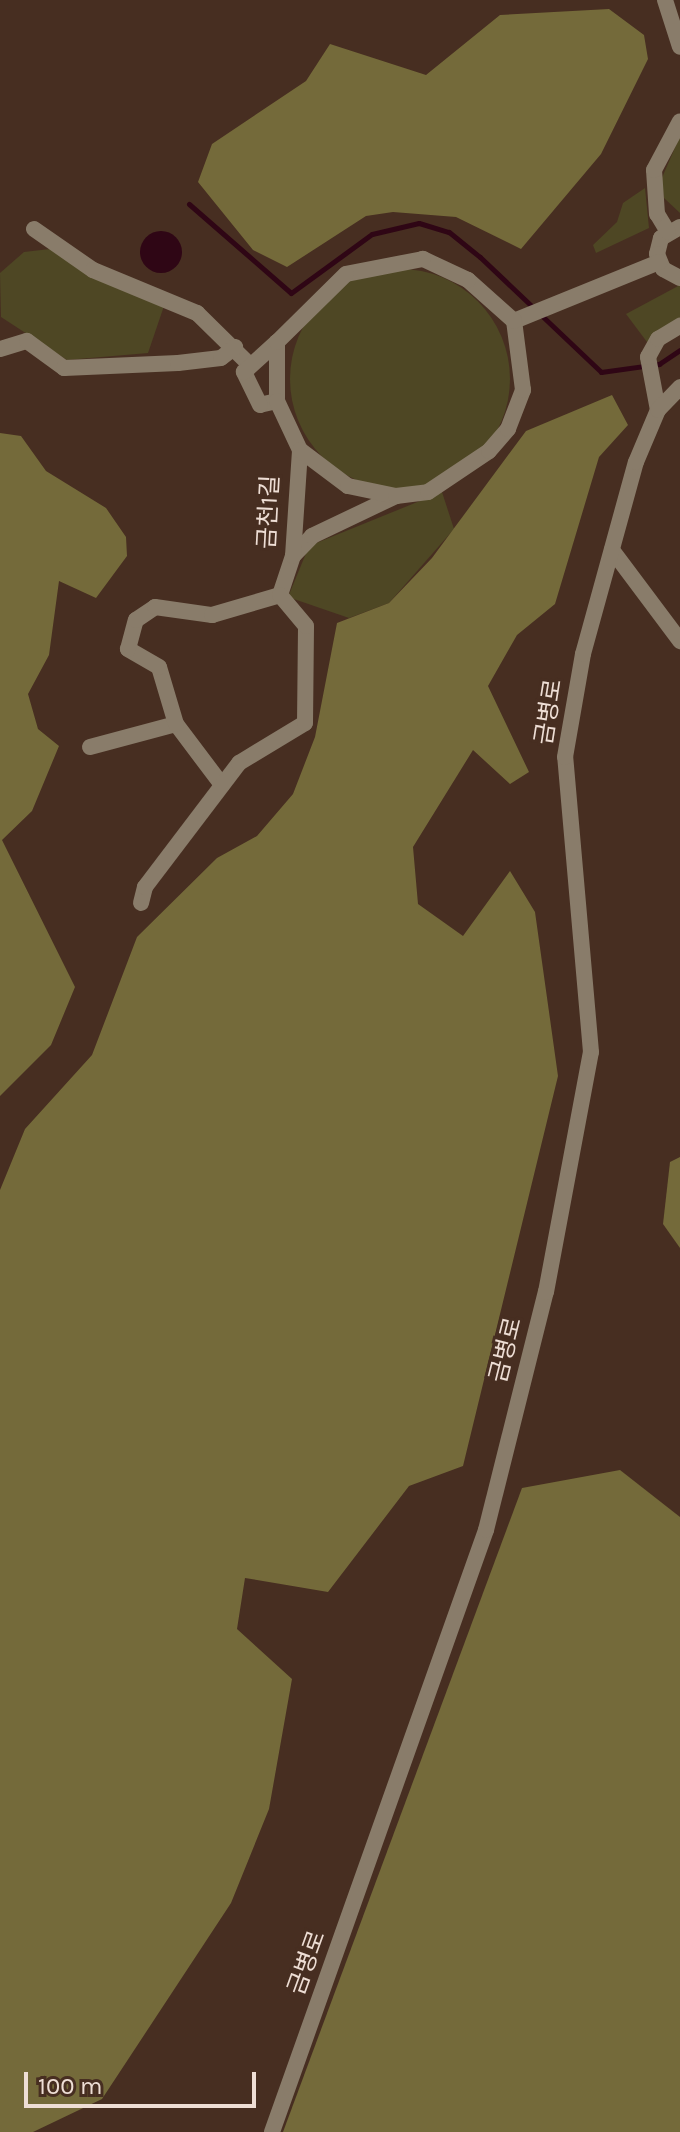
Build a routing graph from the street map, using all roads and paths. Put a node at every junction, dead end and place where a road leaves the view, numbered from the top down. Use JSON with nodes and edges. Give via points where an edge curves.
{"nodes":[{"id":1,"x":665,"y":0,"type":"edge"},
{"id":2,"x":680,"y":47,"type":"edge"},
{"id":3,"x":680,"y":121,"type":"edge"},
{"id":4,"x":34,"y":229,"type":"dead end"},
{"id":5,"x":674,"y":230,"type":"edge"},
{"id":6,"x":659,"y":262,"type":"junction"},
{"id":7,"x":680,"y":278,"type":"edge"},
{"id":8,"x":518,"y":319,"type":"junction"},
{"id":9,"x":680,"y":326,"type":"edge"},
{"id":10,"x":277,"y":342,"type":"junction"},
{"id":11,"x":235,"y":347,"type":"junction"},
{"id":12,"x":0,"y":349,"type":"edge"},
{"id":13,"x":250,"y":365,"type":"junction"},
{"id":14,"x":680,"y":387,"type":"edge"},
{"id":15,"x":277,"y":401,"type":"junction"},
{"id":16,"x":658,"y":410,"type":"junction"},
{"id":17,"x":300,"y":450,"type":"junction"},
{"id":18,"x":396,"y":496,"type":"junction"},
{"id":19,"x":612,"y":550,"type":"junction"},
{"id":20,"x":293,"y":556,"type":"junction"},
{"id":21,"x":280,"y":595,"type":"junction"},
{"id":22,"x":680,"y":641,"type":"edge"},
{"id":23,"x":176,"y":724,"type":"junction"},
{"id":24,"x":90,"y":747,"type":"dead end"},
{"id":25,"x":222,"y":785,"type":"junction"},
{"id":26,"x":141,"y":903,"type":"dead end"},
{"id":27,"x":272,"y":2132,"type":"edge"}],
"edges":[{"from":1,"to":2,"type":"street"},
{"from":3,"to":5,"type":"street","via":[[654,170],[657,214]]},
{"from":4,"to":11,"type":"street","via":[[93,270],[197,313]]},
{"from":5,"to":6,"type":"street","via":[[658,245]]},
{"from":6,"to":7,"type":"street"},
{"from":6,"to":8,"type":"street"},
{"from":8,"to":10,"type":"street","via":[[444,267],[399,259],[346,274]]},
{"from":8,"to":18,"type":"street","name":"금천1길","via":[[523,390],[508,429],[462,474],[428,492]]},
{"from":9,"to":16,"type":"street","via":[[658,339],[648,365]]},
{"from":10,"to":13,"type":"street"},
{"from":10,"to":15,"type":"street"},
{"from":11,"to":12,"type":"street","via":[[221,358],[64,368],[27,341]]},
{"from":11,"to":13,"type":"street"},
{"from":13,"to":15,"type":"street","via":[[246,385],[260,405]]},
{"from":14,"to":16,"type":"street","name":"금병로"},
{"from":15,"to":17,"type":"street"},
{"from":16,"to":19,"type":"street","name":"금병로"},
{"from":17,"to":18,"type":"street","name":"금천1길","via":[[348,486]]},
{"from":17,"to":20,"type":"street","name":"금천1길"},
{"from":18,"to":20,"type":"street","via":[[312,536]]},
{"from":19,"to":22,"type":"street"},
{"from":19,"to":27,"type":"street","name":"금병로","via":[[565,757],[591,1052],[546,1292],[486,1530]]},
{"from":20,"to":21,"type":"street","name":"금천1길"},
{"from":21,"to":23,"type":"street","via":[[212,615],[155,607],[136,620],[128,649],[159,667]]},
{"from":21,"to":25,"type":"street","via":[[306,626],[305,723],[288,740],[249,754]]},
{"from":23,"to":24,"type":"street"},
{"from":23,"to":25,"type":"street"},
{"from":25,"to":26,"type":"street","via":[[145,887]]}]}
